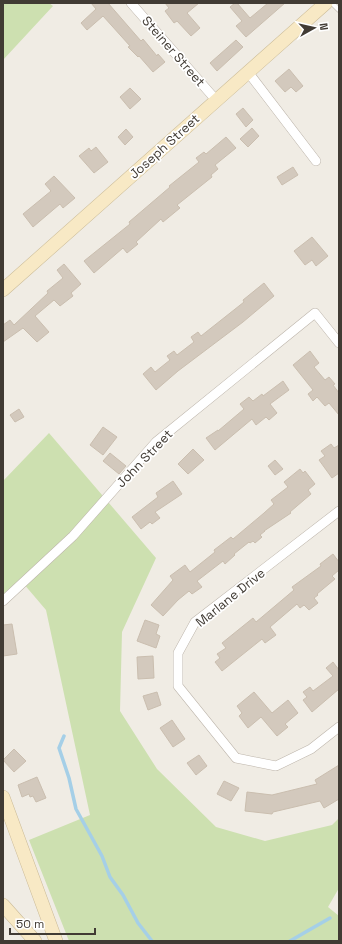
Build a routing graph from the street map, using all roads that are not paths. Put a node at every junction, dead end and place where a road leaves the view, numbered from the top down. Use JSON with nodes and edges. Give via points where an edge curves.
{"nodes":[{"id":1,"x":131,"y":3,"type":"edge"},
{"id":2,"x":326,"y":3,"type":"edge"},
{"id":3,"x":332,"y":3,"type":"edge"},
{"id":4,"x":339,"y":10,"type":"edge"},
{"id":5,"x":248,"y":72,"type":"junction"},
{"id":6,"x":216,"y":100,"type":"junction"},
{"id":7,"x":316,"y":161,"type":"dead end"},
{"id":8,"x":3,"y":290,"type":"edge"},
{"id":9,"x":339,"y":343,"type":"edge"},
{"id":10,"x":339,"y":512,"type":"edge"},
{"id":11,"x":3,"y":601,"type":"edge"},
{"id":12,"x":339,"y":727,"type":"edge"},
{"id":13,"x":3,"y":797,"type":"edge"},
{"id":14,"x":3,"y":905,"type":"edge"},
{"id":15,"x":35,"y":941,"type":"edge"},
{"id":16,"x":56,"y":941,"type":"edge"}],
"edges":[{"from":1,"to":6,"type":"street","name":"Steiner Street"},
{"from":2,"to":5,"type":"street","name":"Joseph Street"},
{"from":3,"to":4,"type":"lane"},
{"from":5,"to":6,"type":"street","name":"Joseph Street"},
{"from":5,"to":7,"type":"street"},
{"from":6,"to":8,"type":"street","name":"Joseph Street"},
{"from":9,"to":11,"type":"street","name":"John Street","via":[[315,312],[156,442],[73,536]]},
{"from":10,"to":12,"type":"street","name":"Marlane Drive","via":[[195,622],[178,653],[178,686],[236,758],[276,766],[311,749]]},
{"from":13,"to":16,"type":"street"},
{"from":14,"to":15,"type":"street"}]}
